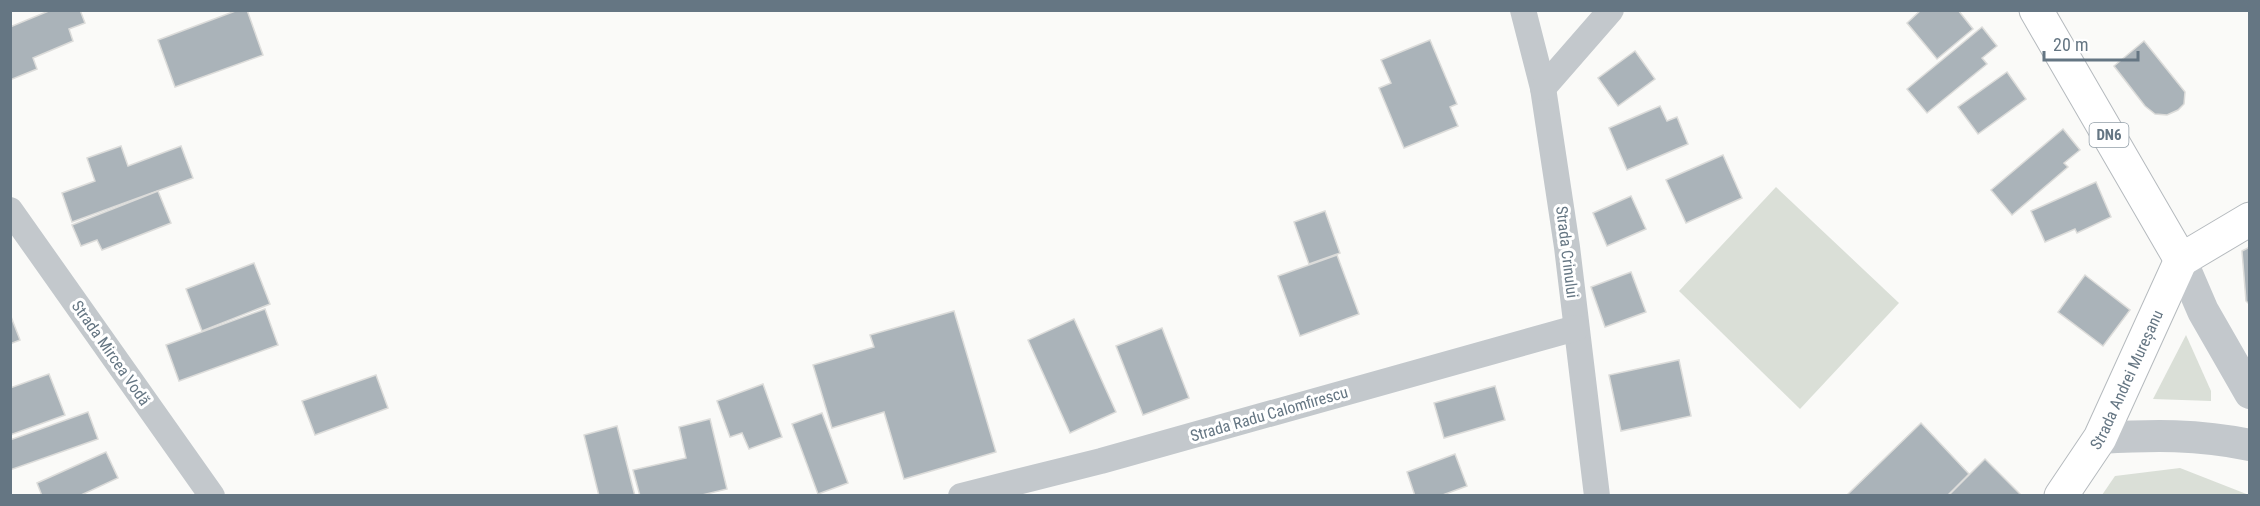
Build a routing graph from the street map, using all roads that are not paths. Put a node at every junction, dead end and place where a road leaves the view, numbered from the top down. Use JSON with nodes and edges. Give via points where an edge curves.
{"nodes":[{"id":1,"x":1523,"y":10,"type":"edge"},
{"id":2,"x":1611,"y":10,"type":"edge"},
{"id":3,"x":2036,"y":10,"type":"edge"},
{"id":4,"x":1544,"y":88,"type":"junction"},
{"id":5,"x":10,"y":210,"type":"edge"},
{"id":6,"x":2250,"y":219,"type":"edge"},
{"id":7,"x":2181,"y":260,"type":"junction"},
{"id":8,"x":1576,"y":328,"type":"junction"},
{"id":9,"x":2250,"y":393,"type":"edge"},
{"id":10,"x":2100,"y":438,"type":"junction"},
{"id":11,"x":2250,"y":445,"type":"edge"},
{"id":12,"x":212,"y":495,"type":"edge"},
{"id":13,"x":962,"y":495,"type":"edge"},
{"id":14,"x":1597,"y":495,"type":"edge"},
{"id":15,"x":2061,"y":495,"type":"edge"}],
"edges":[{"from":1,"to":4,"type":"street","name":"Strada Crinului"},
{"from":2,"to":4,"type":"street"},
{"from":3,"to":7,"type":"main road","number":"DN6"},
{"from":4,"to":8,"type":"street","name":"Strada Crinului"},
{"from":5,"to":12,"type":"street","name":"Strada Mircea Vodă"},
{"from":6,"to":7,"type":"main road"},
{"from":7,"to":9,"type":"street","via":[[2203,311]]},
{"from":7,"to":10,"type":"main road","name":"Strada Andrei Mureșanu"},
{"from":8,"to":13,"type":"street","name":"Strada Radu Calomfirescu","via":[[1101,461]]},
{"from":8,"to":14,"type":"street","name":"Strada Crinului"},
{"from":10,"to":11,"type":"street","via":[[2172,434]]},
{"from":10,"to":15,"type":"main road","name":"Strada Andrei Mureșanu"}]}
